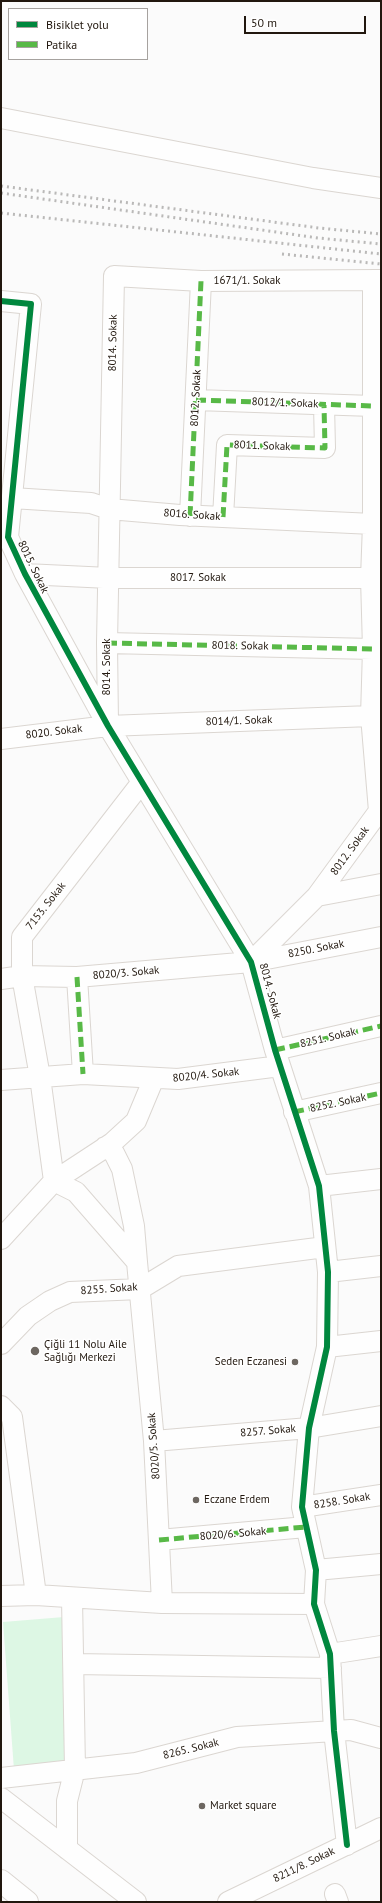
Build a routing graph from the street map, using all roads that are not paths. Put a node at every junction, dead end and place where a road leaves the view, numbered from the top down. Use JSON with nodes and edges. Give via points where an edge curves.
{"nodes":[{"id":1,"x":1,"y":118,"type":"edge"},
{"id":2,"x":381,"y":188,"type":"edge"},
{"id":3,"x":114,"y":276,"type":"joint"},
{"id":4,"x":377,"y":280,"type":"edge"},
{"id":5,"x":201,"y":281,"type":"junction"},
{"id":6,"x":1,"y":301,"type":"edge"},
{"id":7,"x":196,"y":400,"type":"junction"},
{"id":8,"x":324,"y":404,"type":"junction"},
{"id":9,"x":373,"y":406,"type":"junction"},
{"id":10,"x":12,"y":498,"type":"junction"},
{"id":11,"x":109,"y":509,"type":"junction"},
{"id":12,"x":190,"y":516,"type":"junction"},
{"id":13,"x":223,"y":517,"type":"junction"},
{"id":14,"x":373,"y":524,"type":"junction"},
{"id":15,"x":4,"y":537,"type":"edge"},
{"id":16,"x":25,"y":574,"type":"junction"},
{"id":17,"x":109,"y":578,"type":"junction"},
{"id":18,"x":371,"y":578,"type":"junction"},
{"id":19,"x":107,"y":643,"type":"junction"},
{"id":20,"x":373,"y":649,"type":"junction"},
{"id":21,"x":371,"y":716,"type":"junction"},
{"id":22,"x":108,"y":726,"type":"junction"},
{"id":23,"x":1,"y":739,"type":"edge"},
{"id":24,"x":142,"y":782,"type":"junction"},
{"id":25,"x":381,"y":884,"type":"edge"},
{"id":26,"x":317,"y":896,"type":"junction"},
{"id":27,"x":381,"y":937,"type":"edge"},
{"id":28,"x":251,"y":962,"type":"junction"},
{"id":29,"x":22,"y":976,"type":"junction"},
{"id":30,"x":77,"y":978,"type":"junction"},
{"id":31,"x":1,"y":980,"type":"edge"},
{"id":32,"x":381,"y":1026,"type":"edge"},
{"id":33,"x":278,"y":1058,"type":"junction"},
{"id":34,"x":83,"y":1074,"type":"junction"},
{"id":35,"x":40,"y":1077,"type":"junction"},
{"id":36,"x":154,"y":1078,"type":"junction"},
{"id":37,"x":1,"y":1080,"type":"edge"},
{"id":38,"x":381,"y":1093,"type":"edge"},
{"id":39,"x":294,"y":1112,"type":"junction"},
{"id":40,"x":105,"y":1147,"type":"junction"},
{"id":41,"x":381,"y":1179,"type":"edge"},
{"id":42,"x":54,"y":1181,"type":"junction"},
{"id":43,"x":319,"y":1186,"type":"junction"},
{"id":44,"x":1,"y":1239,"type":"edge"},
{"id":45,"x":325,"y":1247,"type":"junction"},
{"id":46,"x":136,"y":1262,"type":"junction"},
{"id":47,"x":381,"y":1266,"type":"edge"},
{"id":48,"x":328,"y":1272,"type":"junction"},
{"id":49,"x":140,"y":1289,"type":"junction"},
{"id":50,"x":381,"y":1341,"type":"edge"},
{"id":51,"x":1,"y":1344,"type":"edge"},
{"id":52,"x":328,"y":1347,"type":"junction"},
{"id":53,"x":1,"y":1406,"type":"edge"},
{"id":54,"x":381,"y":1416,"type":"edge"},
{"id":55,"x":309,"y":1428,"type":"junction"},
{"id":56,"x":154,"y":1441,"type":"junction"},
{"id":57,"x":381,"y":1495,"type":"edge"},
{"id":58,"x":302,"y":1507,"type":"junction"},
{"id":59,"x":306,"y":1527,"type":"junction"},
{"id":60,"x":159,"y":1540,"type":"junction"},
{"id":61,"x":381,"y":1564,"type":"edge"},
{"id":62,"x":316,"y":1570,"type":"junction"},
{"id":63,"x":36,"y":1595,"type":"junction"},
{"id":64,"x":1,"y":1596,"type":"edge"},
{"id":65,"x":72,"y":1598,"type":"junction"},
{"id":66,"x":162,"y":1603,"type":"junction"},
{"id":67,"x":314,"y":1604,"type":"junction"},
{"id":68,"x":381,"y":1646,"type":"edge"},
{"id":69,"x":331,"y":1661,"type":"junction"},
{"id":70,"x":74,"y":1664,"type":"junction"},
{"id":71,"x":334,"y":1731,"type":"junction"},
{"id":72,"x":381,"y":1738,"type":"edge"},
{"id":73,"x":75,"y":1769,"type":"junction"},
{"id":74,"x":1,"y":1778,"type":"edge"},
{"id":75,"x":1,"y":1798,"type":"edge"},
{"id":76,"x":381,"y":1828,"type":"edge"},
{"id":77,"x":347,"y":1845,"type":"junction"},
{"id":78,"x":67,"y":1849,"type":"junction"},
{"id":79,"x":1,"y":1881,"type":"edge"},
{"id":80,"x":27,"y":1902,"type":"edge"},
{"id":81,"x":136,"y":1902,"type":"edge"},
{"id":82,"x":228,"y":1902,"type":"edge"}],
"edges":[{"from":1,"to":2,"type":"street","via":[[313,178]]},
{"from":3,"to":5,"type":"street","name":"1671/1. Sokak"},
{"from":3,"to":11,"type":"street","name":"8014. Sokak"},
{"from":4,"to":5,"type":"street","name":"1671/1. Sokak"},
{"from":4,"to":9,"type":"street","name":"8012. Sokak"},
{"from":5,"to":7,"type":"street","name":"8012. Sokak"},
{"from":6,"to":10,"type":"street","name":"8015. Sokak","via":[[31,304]]},
{"from":7,"to":8,"type":"street","name":"8012/1. Sokak"},
{"from":7,"to":12,"type":"street","name":"8012. Sokak"},
{"from":8,"to":9,"type":"street","name":"8012/1. Sokak"},
{"from":8,"to":13,"type":"street","name":"8011. Sokak","via":[[325,448],[227,445]]},
{"from":9,"to":14,"type":"street","name":"8012. Sokak"},
{"from":10,"to":11,"type":"street","name":"8016. Sokak","via":[[92,503]]},
{"from":10,"to":15,"type":"street","name":"8015. Sokak"},
{"from":11,"to":12,"type":"street","name":"8016. Sokak"},
{"from":11,"to":17,"type":"street","name":"8014. Sokak"},
{"from":12,"to":13,"type":"street","name":"8016. Sokak"},
{"from":13,"to":14,"type":"street","name":"8016. Sokak"},
{"from":14,"to":18,"type":"street","name":"8012. Sokak"},
{"from":15,"to":16,"type":"street","name":"8015. Sokak"},
{"from":16,"to":17,"type":"street","name":"8017. Sokak"},
{"from":16,"to":22,"type":"street","name":"8015. Sokak"},
{"from":17,"to":18,"type":"street","name":"8017. Sokak"},
{"from":17,"to":19,"type":"street","name":"8014. Sokak"},
{"from":18,"to":20,"type":"street","name":"8012. Sokak"},
{"from":19,"to":20,"type":"street","name":"8018. Sokak"},
{"from":19,"to":22,"type":"street","name":"8014. Sokak"},
{"from":20,"to":21,"type":"street","name":"8012. Sokak"},
{"from":21,"to":22,"type":"street","name":"8014/1. Sokak"},
{"from":21,"to":26,"type":"street","name":"8012. Sokak","via":[[379,811]]},
{"from":22,"to":23,"type":"street","name":"8020. Sokak"},
{"from":22,"to":24,"type":"street","name":"8014. Sokak"},
{"from":24,"to":28,"type":"street","name":"8014. Sokak"},
{"from":24,"to":29,"type":"street","name":"7153. Sokak","via":[[22,937]]},
{"from":25,"to":26,"type":"street"},
{"from":26,"to":28,"type":"street","name":"8012. Sokak"},
{"from":27,"to":28,"type":"street","name":"8250. Sokak"},
{"from":28,"to":30,"type":"street","name":"8020/3. Sokak"},
{"from":28,"to":33,"type":"street","name":"8014. Sokak"},
{"from":29,"to":30,"type":"street","name":"8020/3. Sokak"},
{"from":29,"to":31,"type":"street","name":"8020/3. Sokak"},
{"from":29,"to":35,"type":"street","name":"7153. Sokak"},
{"from":30,"to":34,"type":"street"},
{"from":32,"to":33,"type":"street","name":"8251. Sokak"},
{"from":33,"to":36,"type":"street","name":"8020/4. Sokak","via":[[178,1079]]},
{"from":33,"to":39,"type":"street","name":"8014. Sokak"},
{"from":34,"to":35,"type":"street","name":"8020/4. Sokak"},
{"from":34,"to":36,"type":"street","name":"8020/4. Sokak"},
{"from":35,"to":37,"type":"street","name":"8020/4. Sokak"},
{"from":35,"to":42,"type":"street","name":"7153. Sokak"},
{"from":36,"to":40,"type":"street","via":[[136,1120]]},
{"from":38,"to":39,"type":"street","name":"8252. Sokak"},
{"from":39,"to":43,"type":"street","name":"8014. Sokak"},
{"from":40,"to":42,"type":"street"},
{"from":40,"to":46,"type":"street","name":"8020/5. Sokak","via":[[114,1153],[122,1169],[134,1226]]},
{"from":41,"to":43,"type":"street"},
{"from":42,"to":44,"type":"street"},
{"from":42,"to":46,"type":"street","via":[[76,1192]]},
{"from":43,"to":45,"type":"street","name":"8014. Sokak"},
{"from":45,"to":48,"type":"street","name":"8014. Sokak"},
{"from":45,"to":49,"type":"street","name":"8255. Sokak","via":[[178,1266]]},
{"from":46,"to":49,"type":"street","name":"8020/5. Sokak"},
{"from":47,"to":48,"type":"street"},
{"from":48,"to":52,"type":"street","name":"8014. Sokak"},
{"from":49,"to":51,"type":"street","name":"8255. Sokak","via":[[70,1292],[50,1301],[28,1316]]},
{"from":49,"to":56,"type":"street","name":"8020/5. Sokak"},
{"from":50,"to":52,"type":"street"},
{"from":52,"to":55,"type":"street","name":"8014. Sokak"},
{"from":53,"to":63,"type":"street","via":[[12,1417]]},
{"from":54,"to":55,"type":"street","name":"8257. Sokak"},
{"from":55,"to":56,"type":"street","name":"8257. Sokak"},
{"from":55,"to":58,"type":"street","name":"8014. Sokak"},
{"from":56,"to":60,"type":"street","name":"8020/5. Sokak"},
{"from":57,"to":58,"type":"street","name":"8258. Sokak"},
{"from":58,"to":59,"type":"street","name":"8014. Sokak"},
{"from":59,"to":60,"type":"street","name":"8020/6. Sokak"},
{"from":59,"to":62,"type":"street","name":"8014. Sokak"},
{"from":60,"to":66,"type":"street","name":"8020/5. Sokak"},
{"from":61,"to":62,"type":"street"},
{"from":62,"to":67,"type":"street","name":"8014. Sokak"},
{"from":63,"to":64,"type":"street"},
{"from":63,"to":65,"type":"street"},
{"from":65,"to":66,"type":"street"},
{"from":65,"to":70,"type":"street"},
{"from":66,"to":67,"type":"street"},
{"from":67,"to":69,"type":"street"},
{"from":68,"to":69,"type":"street"},
{"from":69,"to":70,"type":"street"},
{"from":69,"to":71,"type":"street"},
{"from":70,"to":73,"type":"street"},
{"from":71,"to":72,"type":"street","name":"8265. Sokak","via":[[350,1730]]},
{"from":71,"to":73,"type":"street","name":"8265. Sokak","via":[[237,1737],[136,1763]]},
{"from":71,"to":77,"type":"street"},
{"from":73,"to":74,"type":"street","name":"8265. Sokak"},
{"from":73,"to":78,"type":"street","via":[[67,1801]]},
{"from":75,"to":78,"type":"street"},
{"from":76,"to":77,"type":"street","name":"8211/8. Sokak"},
{"from":77,"to":82,"type":"street","name":"8211/8. Sokak"},
{"from":78,"to":81,"type":"street"},
{"from":79,"to":80,"type":"main road"}]}
